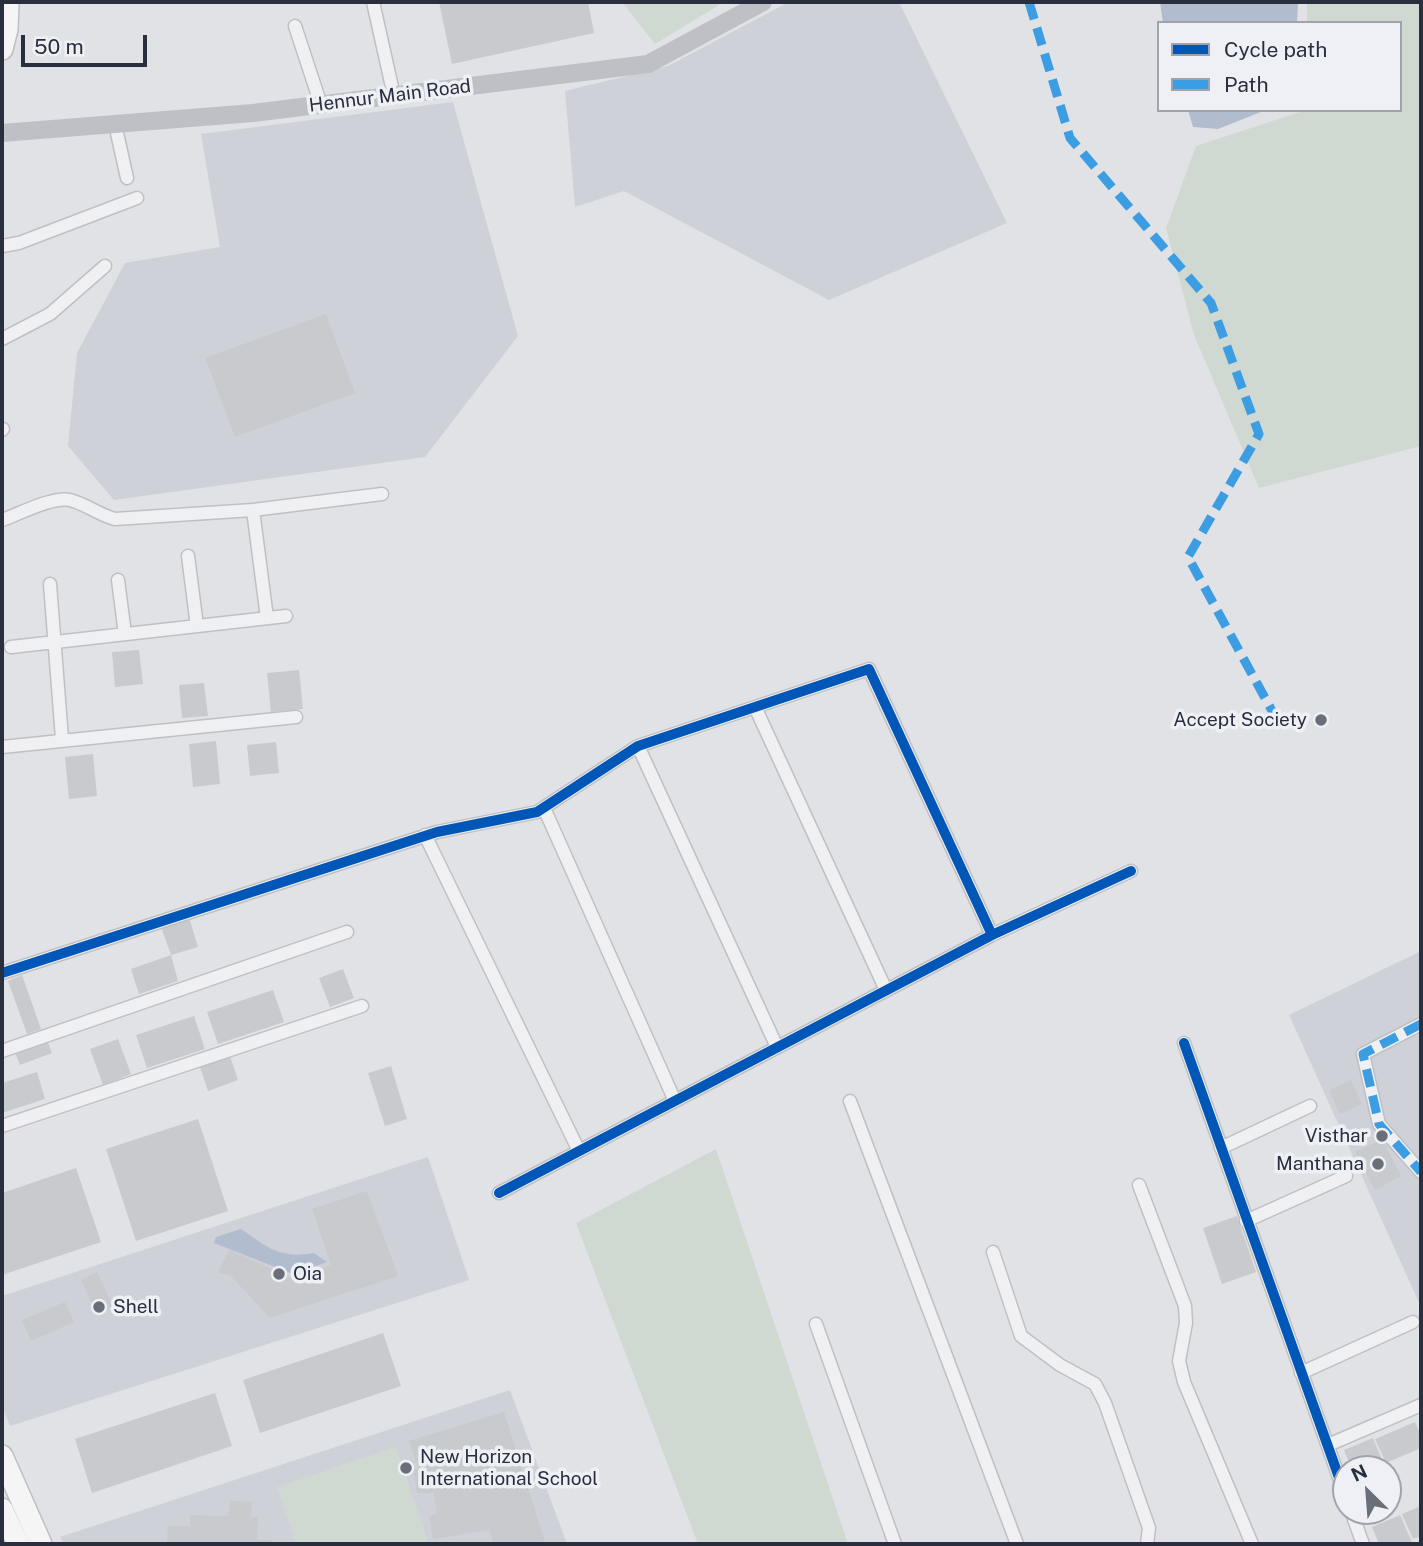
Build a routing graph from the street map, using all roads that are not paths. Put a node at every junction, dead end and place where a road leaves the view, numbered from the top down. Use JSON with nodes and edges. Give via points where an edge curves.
{"nodes":[{"id":1,"x":373,"y":2,"type":"edge"},
{"id":2,"x":763,"y":2,"type":"edge"},
{"id":3,"x":6,"y":3,"type":"edge"},
{"id":4,"x":295,"y":26,"type":"dead end"},
{"id":5,"x":2,"y":49,"type":"edge"},
{"id":6,"x":394,"y":96,"type":"junction"},
{"id":7,"x":321,"y":105,"type":"junction"},
{"id":8,"x":115,"y":124,"type":"junction"},
{"id":9,"x":2,"y":132,"type":"edge"},
{"id":10,"x":127,"y":178,"type":"dead end"},
{"id":11,"x":137,"y":198,"type":"dead end"},
{"id":12,"x":2,"y":246,"type":"edge"},
{"id":13,"x":105,"y":266,"type":"dead end"},
{"id":14,"x":2,"y":339,"type":"edge"},
{"id":15,"x":382,"y":494,"type":"dead end"},
{"id":16,"x":253,"y":510,"type":"junction"},
{"id":17,"x":2,"y":520,"type":"edge"},
{"id":18,"x":188,"y":556,"type":"dead end"},
{"id":19,"x":118,"y":580,"type":"dead end"},
{"id":20,"x":50,"y":584,"type":"dead end"},
{"id":21,"x":286,"y":616,"type":"dead end"},
{"id":22,"x":267,"y":618,"type":"junction"},
{"id":23,"x":197,"y":626,"type":"junction"},
{"id":24,"x":125,"y":634,"type":"junction"},
{"id":25,"x":54,"y":642,"type":"junction"},
{"id":26,"x":10,"y":647,"type":"dead end"},
{"id":27,"x":755,"y":707,"type":"junction"},
{"id":28,"x":296,"y":717,"type":"dead end"},
{"id":29,"x":62,"y":739,"type":"junction"},
{"id":30,"x":638,"y":746,"type":"junction"},
{"id":31,"x":2,"y":747,"type":"edge"},
{"id":32,"x":544,"y":807,"type":"junction"},
{"id":33,"x":425,"y":835,"type":"junction"},
{"id":34,"x":1131,"y":871,"type":"dead end"},
{"id":35,"x":347,"y":932,"type":"dead end"},
{"id":36,"x":992,"y":934,"type":"junction"},
{"id":37,"x":2,"y":973,"type":"edge"},
{"id":38,"x":886,"y":990,"type":"junction"},
{"id":39,"x":362,"y":1006,"type":"dead end"},
{"id":40,"x":1421,"y":1024,"type":"edge"},
{"id":41,"x":1184,"y":1043,"type":"dead end"},
{"id":42,"x":777,"y":1047,"type":"junction"},
{"id":43,"x":2,"y":1051,"type":"edge"},
{"id":44,"x":675,"y":1101,"type":"junction"},
{"id":45,"x":850,"y":1101,"type":"dead end"},
{"id":46,"x":1310,"y":1106,"type":"dead end"},
{"id":47,"x":2,"y":1126,"type":"edge"},
{"id":48,"x":1221,"y":1148,"type":"junction"},
{"id":49,"x":579,"y":1151,"type":"junction"},
{"id":50,"x":1421,"y":1172,"type":"edge"},
{"id":51,"x":1346,"y":1176,"type":"dead end"},
{"id":52,"x":1139,"y":1185,"type":"dead end"},
{"id":53,"x":499,"y":1193,"type":"dead end"},
{"id":54,"x":1246,"y":1221,"type":"junction"},
{"id":55,"x":993,"y":1252,"type":"dead end"},
{"id":56,"x":1413,"y":1322,"type":"dead end"},
{"id":57,"x":816,"y":1324,"type":"dead end"},
{"id":58,"x":1301,"y":1373,"type":"junction"},
{"id":59,"x":1421,"y":1405,"type":"edge"},
{"id":60,"x":1328,"y":1446,"type":"junction"},
{"id":61,"x":2,"y":1456,"type":"edge"},
{"id":62,"x":1332,"y":1457,"type":"edge"},
{"id":63,"x":2,"y":1509,"type":"edge"},
{"id":64,"x":1356,"y":1525,"type":"edge"},
{"id":65,"x":18,"y":1544,"type":"edge"},
{"id":66,"x":41,"y":1544,"type":"edge"},
{"id":67,"x":895,"y":1544,"type":"edge"},
{"id":68,"x":1017,"y":1544,"type":"edge"},
{"id":69,"x":1147,"y":1544,"type":"edge"},
{"id":70,"x":1252,"y":1544,"type":"edge"},
{"id":71,"x":1363,"y":1544,"type":"edge"}],
"edges":[{"from":1,"to":6,"type":"street"},
{"from":2,"to":6,"type":"main road","name":"Hennur Main Road","via":[[648,64]]},
{"from":3,"to":5,"type":"main road"},
{"from":4,"to":7,"type":"street"},
{"from":6,"to":7,"type":"main road","name":"Hennur Main Road"},
{"from":7,"to":8,"type":"main road","name":"Hennur Main Road"},
{"from":8,"to":9,"type":"main road","name":"Hennur Main Road"},
{"from":8,"to":10,"type":"street"},
{"from":11,"to":12,"type":"street"},
{"from":13,"to":14,"type":"street","via":[[50,314]]},
{"from":15,"to":16,"type":"street"},
{"from":16,"to":17,"type":"street","via":[[116,519],[59,499]]},
{"from":16,"to":22,"type":"street"},
{"from":18,"to":23,"type":"street"},
{"from":19,"to":24,"type":"street"},
{"from":20,"to":25,"type":"street"},
{"from":21,"to":22,"type":"street"},
{"from":22,"to":23,"type":"street"},
{"from":23,"to":24,"type":"street"},
{"from":24,"to":25,"type":"street"},
{"from":25,"to":26,"type":"street"},
{"from":25,"to":29,"type":"street"},
{"from":27,"to":30,"type":"street"},
{"from":27,"to":36,"type":"street","via":[[869,669]]},
{"from":27,"to":38,"type":"street"},
{"from":28,"to":29,"type":"street"},
{"from":29,"to":31,"type":"street"},
{"from":30,"to":32,"type":"street"},
{"from":30,"to":42,"type":"street"},
{"from":32,"to":33,"type":"street"},
{"from":32,"to":44,"type":"street"},
{"from":33,"to":37,"type":"street"},
{"from":33,"to":49,"type":"street"},
{"from":34,"to":36,"type":"street"},
{"from":35,"to":43,"type":"street"},
{"from":36,"to":38,"type":"street"},
{"from":38,"to":42,"type":"street"},
{"from":39,"to":47,"type":"street"},
{"from":40,"to":50,"type":"street","via":[[1363,1054],[1379,1124]]},
{"from":41,"to":48,"type":"street"},
{"from":42,"to":44,"type":"street"},
{"from":44,"to":49,"type":"street"},
{"from":45,"to":68,"type":"street"},
{"from":46,"to":48,"type":"street"},
{"from":48,"to":54,"type":"street"},
{"from":49,"to":53,"type":"street"},
{"from":51,"to":54,"type":"street"},
{"from":52,"to":70,"type":"street","via":[[1185,1306],[1179,1361],[1184,1382]]},
{"from":54,"to":58,"type":"street"},
{"from":55,"to":69,"type":"street","via":[[1021,1336],[1095,1384],[1149,1528]]},
{"from":56,"to":58,"type":"street"},
{"from":57,"to":67,"type":"street"},
{"from":58,"to":60,"type":"street"},
{"from":59,"to":60,"type":"street"},
{"from":60,"to":62,"type":"street"},
{"from":61,"to":66,"type":"main road"},
{"from":63,"to":65,"type":"main road"},
{"from":64,"to":71,"type":"street"}]}
